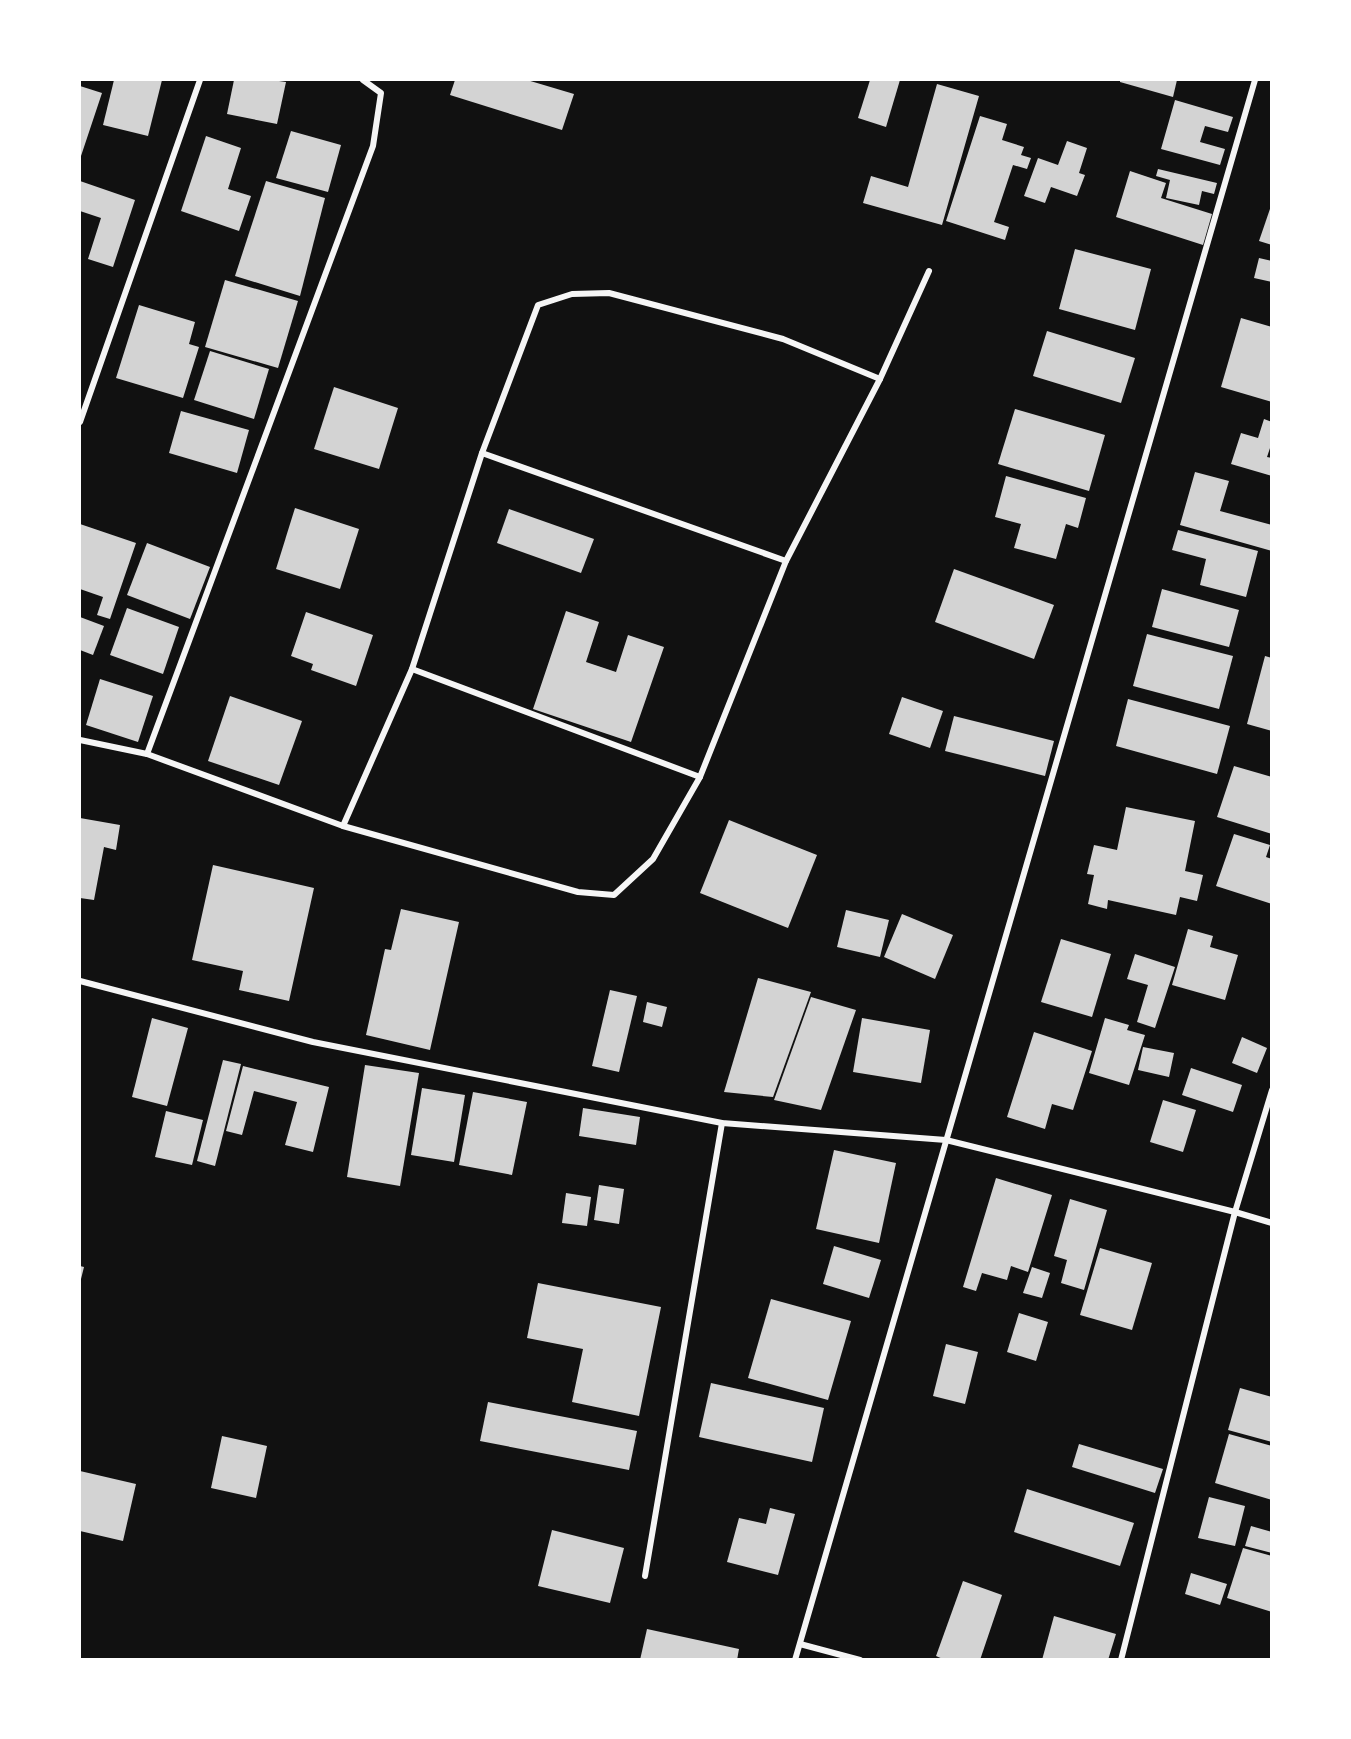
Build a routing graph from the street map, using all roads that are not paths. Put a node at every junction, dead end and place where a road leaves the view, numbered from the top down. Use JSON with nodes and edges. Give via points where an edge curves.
{"nodes":[{"id":1,"x":200,"y":80,"type":"edge"},
{"id":2,"x":363,"y":80,"type":"edge"},
{"id":3,"x":1256,"y":80,"type":"edge"},
{"id":4,"x":928,"y":271,"type":"dead end"},
{"id":5,"x":880,"y":379,"type":"junction"},
{"id":6,"x":80,"y":422,"type":"edge"},
{"id":7,"x":482,"y":453,"type":"junction"},
{"id":8,"x":786,"y":561,"type":"junction"},
{"id":9,"x":412,"y":669,"type":"junction"},
{"id":10,"x":80,"y":740,"type":"edge"},
{"id":11,"x":147,"y":754,"type":"junction"},
{"id":12,"x":700,"y":777,"type":"junction"},
{"id":13,"x":343,"y":826,"type":"junction"},
{"id":14,"x":80,"y":981,"type":"edge"},
{"id":15,"x":1272,"y":1090,"type":"edge"},
{"id":16,"x":722,"y":1124,"type":"junction"},
{"id":17,"x":946,"y":1140,"type":"junction"},
{"id":18,"x":1235,"y":1212,"type":"junction"},
{"id":19,"x":1272,"y":1224,"type":"edge"},
{"id":20,"x":645,"y":1576,"type":"dead end"},
{"id":21,"x":800,"y":1644,"type":"junction"},
{"id":22,"x":795,"y":1659,"type":"edge"},
{"id":23,"x":860,"y":1659,"type":"edge"},
{"id":24,"x":1121,"y":1659,"type":"edge"}],
"edges":[{"from":1,"to":6,"type":"street"},
{"from":2,"to":11,"type":"street","via":[[381,93],[373,146]]},
{"from":3,"to":17,"type":"street"},
{"from":4,"to":5,"type":"street"},
{"from":5,"to":7,"type":"street","via":[[783,339],[609,293],[572,294],[538,304]]},
{"from":5,"to":8,"type":"street"},
{"from":7,"to":8,"type":"street"},
{"from":7,"to":9,"type":"street"},
{"from":8,"to":12,"type":"street"},
{"from":9,"to":12,"type":"street"},
{"from":9,"to":13,"type":"street"},
{"from":10,"to":11,"type":"street"},
{"from":11,"to":13,"type":"street"},
{"from":12,"to":13,"type":"street","via":[[653,859],[614,895],[578,892]]},
{"from":14,"to":16,"type":"street","via":[[313,1042]]},
{"from":15,"to":18,"type":"street"},
{"from":16,"to":17,"type":"street"},
{"from":16,"to":20,"type":"street"},
{"from":17,"to":18,"type":"street"},
{"from":17,"to":21,"type":"street"},
{"from":18,"to":19,"type":"street"},
{"from":18,"to":24,"type":"street"},
{"from":21,"to":22,"type":"street"},
{"from":21,"to":23,"type":"street"}]}
